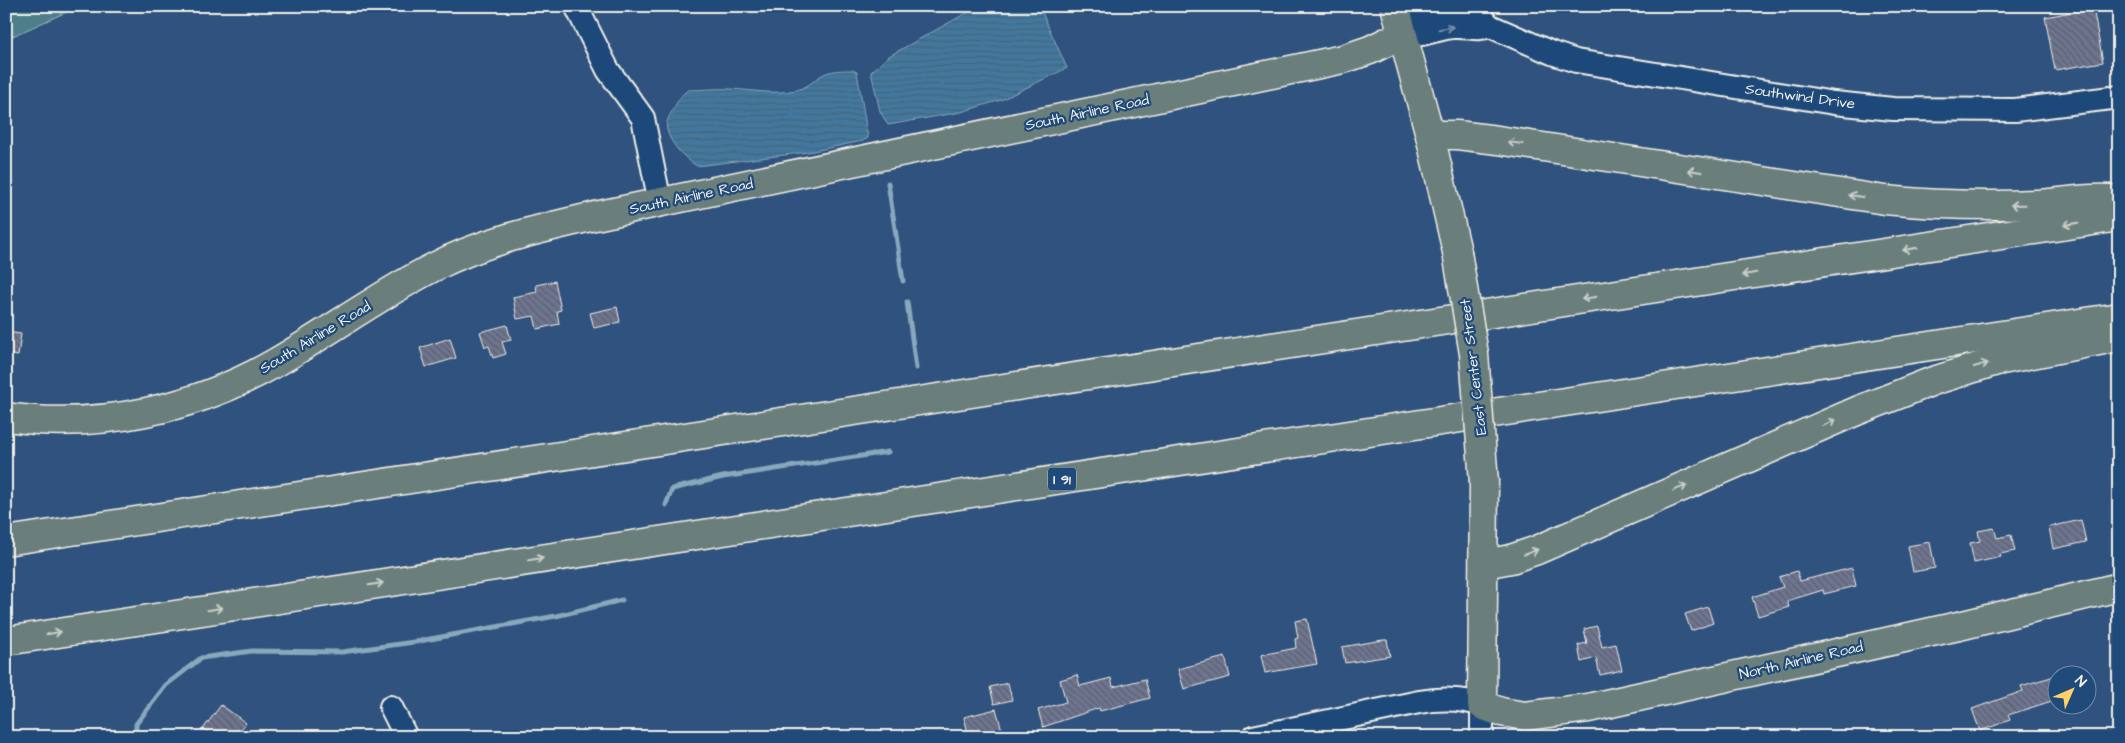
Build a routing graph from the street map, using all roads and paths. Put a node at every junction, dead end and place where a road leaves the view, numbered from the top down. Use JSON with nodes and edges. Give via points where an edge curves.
{"nodes":[{"id":1,"x":576,"y":6,"type":"edge"},
{"id":2,"x":1395,"y":6,"type":"edge"},
{"id":3,"x":1403,"y":34,"type":"junction"},
{"id":4,"x":2119,"y":97,"type":"edge"},
{"id":5,"x":1430,"y":135,"type":"junction"},
{"id":6,"x":2119,"y":200,"type":"edge"},
{"id":7,"x":660,"y":203,"type":"junction"},
{"id":8,"x":2119,"y":217,"type":"edge"},
{"id":9,"x":2119,"y":317,"type":"edge"},
{"id":10,"x":2119,"y":337,"type":"edge"},
{"id":11,"x":6,"y":417,"type":"edge"},
{"id":12,"x":6,"y":541,"type":"edge"},
{"id":13,"x":1484,"y":564,"type":"junction"},
{"id":14,"x":2119,"y":587,"type":"edge"},
{"id":15,"x":6,"y":641,"type":"edge"},
{"id":16,"x":1482,"y":705,"type":"junction"},
{"id":17,"x":391,"y":707,"type":"dead end"},
{"id":18,"x":406,"y":737,"type":"edge"},
{"id":19,"x":1253,"y":737,"type":"edge"},
{"id":20,"x":1482,"y":737,"type":"edge"}],
"edges":[{"from":1,"to":7,"type":"street","via":[[608,70],[643,118]]},
{"from":2,"to":3,"type":"main road","name":"East Center Street"},
{"from":3,"to":4,"type":"street","name":"Southwind Drive","via":[[1410,22],[1419,16],[1454,8],[1472,10],[1490,26],[1576,61],[1834,103],[1893,109],[2015,110]]},
{"from":3,"to":5,"type":"main road","name":"East Center Street"},
{"from":3,"to":7,"type":"main road","name":"South Airline Road","via":[[1343,59]]},
{"from":6,"to":5,"type":"main road","one_way":true,"via":[[2006,205],[1885,200],[1507,142]]},
{"from":5,"to":13,"type":"main road","name":"East Center Street","bridge":true,"via":[[1457,252],[1475,364],[1484,482]]},
{"from":7,"to":11,"type":"main road","name":"South Airline Road","via":[[518,235],[462,254],[401,285],[257,373],[192,400],[104,419],[60,421]]},
{"from":8,"to":12,"type":"main road","one_way":true},
{"from":15,"to":9,"type":"main road","number":"I 91","one_way":true},
{"from":13,"to":10,"type":"main road","one_way":true,"via":[[1537,550],[1933,381],[1997,361]]},
{"from":13,"to":16,"type":"main road","name":"East Center Street"},
{"from":14,"to":16,"type":"main road","name":"North Airline Road","via":[[1964,625],[1588,708],[1525,716]]},
{"from":16,"to":19,"type":"street","via":[[1464,700],[1435,699]]},
{"from":16,"to":20,"type":"street","name":"East Center Street"},
{"from":17,"to":18,"type":"street"}]}
